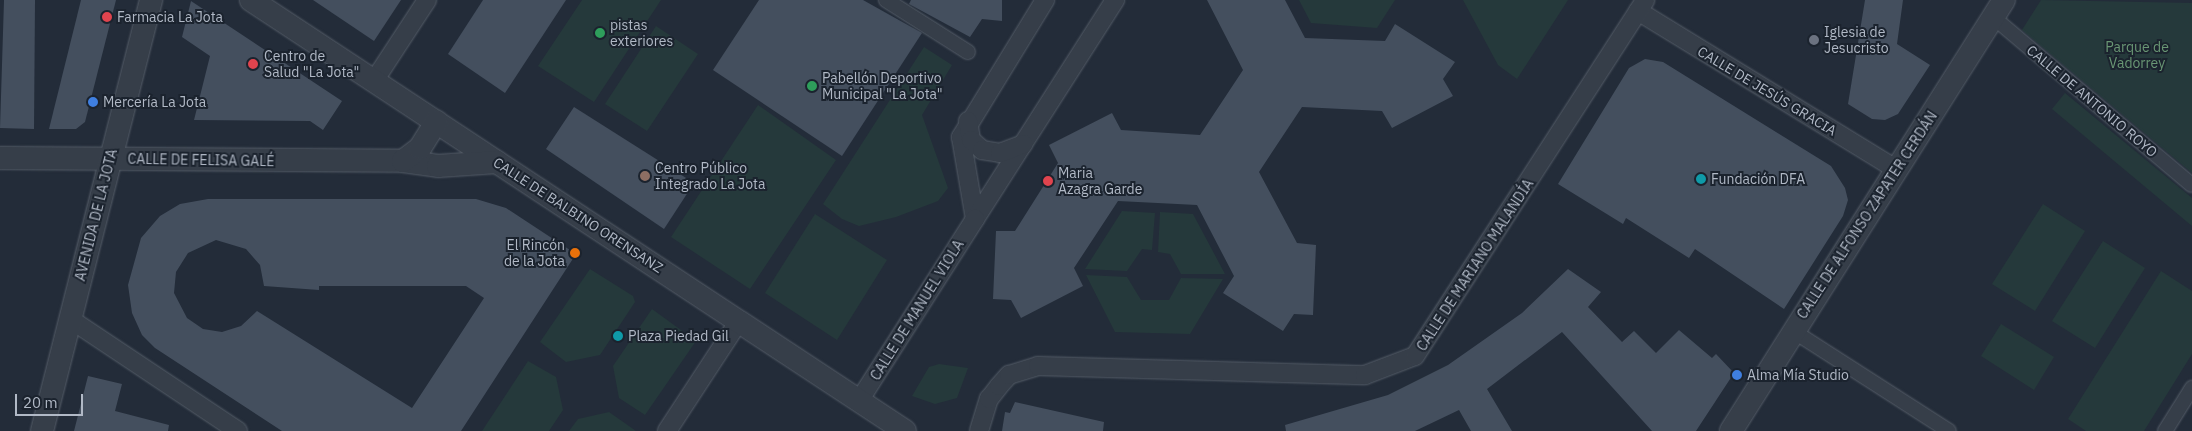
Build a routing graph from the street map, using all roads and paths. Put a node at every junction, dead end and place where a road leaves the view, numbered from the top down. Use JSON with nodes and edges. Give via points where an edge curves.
{"nodes":[{"id":1,"x":151,"y":0,"type":"edge"},
{"id":2,"x":251,"y":0,"type":"edge"},
{"id":3,"x":427,"y":0,"type":"edge"},
{"id":4,"x":886,"y":0,"type":"edge"},
{"id":5,"x":1045,"y":0,"type":"edge"},
{"id":6,"x":1115,"y":0,"type":"edge"},
{"id":7,"x":1641,"y":5,"type":"edge"},
{"id":8,"x":1998,"y":8,"type":"edge"},
{"id":9,"x":968,"y":52,"type":"dead end"},
{"id":10,"x":374,"y":81,"type":"junction"},
{"id":11,"x":968,"y":120,"type":"junction"},
{"id":12,"x":436,"y":122,"type":"junction"},
{"id":13,"x":1023,"y":144,"type":"junction"},
{"id":14,"x":0,"y":158,"type":"edge"},
{"id":15,"x":110,"y":160,"type":"junction"},
{"id":16,"x":403,"y":161,"type":"junction"},
{"id":17,"x":497,"y":162,"type":"junction"},
{"id":18,"x":1897,"y":170,"type":"junction"},
{"id":19,"x":2192,"y":185,"type":"edge"},
{"id":20,"x":975,"y":219,"type":"junction"},
{"id":21,"x":70,"y":319,"type":"junction"},
{"id":22,"x":739,"y":322,"type":"junction"},
{"id":23,"x":1793,"y":331,"type":"junction"},
{"id":24,"x":2192,"y":388,"type":"edge"},
{"id":25,"x":859,"y":401,"type":"junction"},
{"id":26,"x":42,"y":431,"type":"edge"},
{"id":27,"x":238,"y":431,"type":"edge"},
{"id":28,"x":667,"y":431,"type":"edge"},
{"id":29,"x":905,"y":431,"type":"edge"},
{"id":30,"x":979,"y":431,"type":"edge"},
{"id":31,"x":1731,"y":431,"type":"edge"},
{"id":32,"x":1950,"y":431,"type":"edge"},
{"id":33,"x":2165,"y":431,"type":"edge"}],
"edges":[{"from":1,"to":15,"type":"street","name":"AVENIDA DE LA JOTA"},
{"from":2,"to":10,"type":"street","name":"CALLE DE BALBINO ORENSANZ"},
{"from":3,"to":10,"type":"street"},
{"from":4,"to":9,"type":"street"},
{"from":5,"to":11,"type":"street"},
{"from":6,"to":13,"type":"street","name":"CALLE DE MANUEL VIOLA"},
{"from":7,"to":18,"type":"street","name":"CALLE DE JESÚS GRACIA"},
{"from":7,"to":30,"type":"street","name":"CALLE DE MARIANO MALANDÍA","via":[[1415,356],[1365,375],[1038,366],[1004,381],[989,399]]},
{"from":8,"to":18,"type":"street","name":"CALLE DE ALFONSO ZAPATER CERDÁN"},
{"from":8,"to":19,"type":"street","name":"CALLE DE ANTONIO ROYO"},
{"from":10,"to":12,"type":"street","name":"CALLE DE BALBINO ORENSANZ"},
{"from":11,"to":13,"type":"street","via":[[971,140],[982,150],[1000,153]]},
{"from":11,"to":20,"type":"street","via":[[960,149],[974,193]]},
{"from":12,"to":16,"type":"street","via":[[420,148]]},
{"from":12,"to":17,"type":"street","name":"CALLE DE BALBINO ORENSANZ"},
{"from":13,"to":20,"type":"street","name":"CALLE DE MANUEL VIOLA"},
{"from":14,"to":15,"type":"street","name":"CALLE DE FELISA GALÉ"},
{"from":15,"to":16,"type":"street","name":"CALLE DE FELISA GALÉ"},
{"from":15,"to":21,"type":"street","name":"AVENIDA DE LA JOTA"},
{"from":16,"to":17,"type":"street","name":"CALLE DE FELISA GALÉ","via":[[438,166]]},
{"from":17,"to":22,"type":"street","name":"CALLE DE BALBINO ORENSANZ"},
{"from":18,"to":23,"type":"street","name":"CALLE DE ALFONSO ZAPATER CERDÁN"},
{"from":20,"to":25,"type":"street","name":"CALLE DE MANUEL VIOLA"},
{"from":21,"to":26,"type":"street","name":"AVENIDA DE LA JOTA"},
{"from":21,"to":27,"type":"street"},
{"from":22,"to":25,"type":"street","name":"CALLE DE BALBINO ORENSANZ"},
{"from":22,"to":28,"type":"street"},
{"from":23,"to":31,"type":"street","name":"CALLE DE ALFONSO ZAPATER CERDÁN"},
{"from":23,"to":32,"type":"street"},
{"from":24,"to":33,"type":"street"},
{"from":25,"to":29,"type":"street","name":"CALLE DE BALBINO ORENSANZ"}]}
